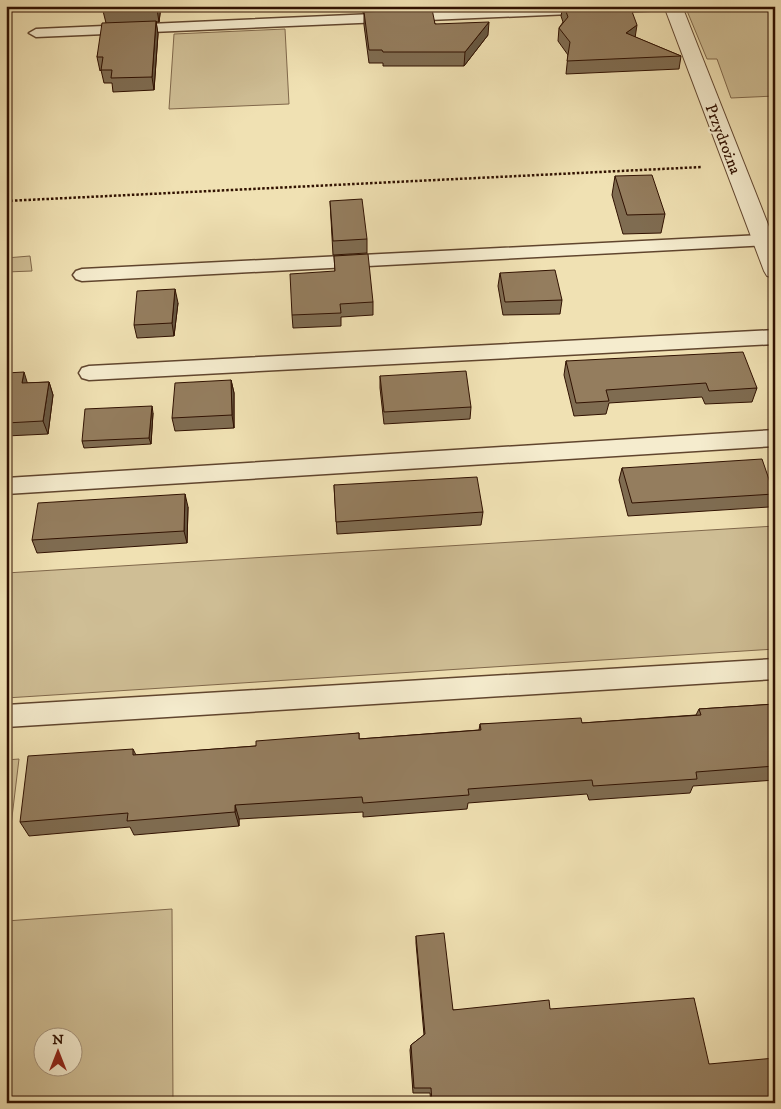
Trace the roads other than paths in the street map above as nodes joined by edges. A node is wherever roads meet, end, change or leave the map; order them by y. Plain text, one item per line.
1 (662, 6) edge
2 (673, 6) edge
3 (36, 33) dead end
4 (761, 241) junction
5 (775, 271) edge
6 (82, 275) dead end
7 (775, 337) edge
8 (89, 373) dead end
9 (775, 438) edge
10 (6, 486) edge
11 (775, 669) edge
12 (6, 716) edge

1 - 3 lane
2 - 4 street, Przydrożna
4 - 5 street, Przydrożna
4 - 6 lane
7 - 8 lane
9 - 10 lane
11 - 12 lane

